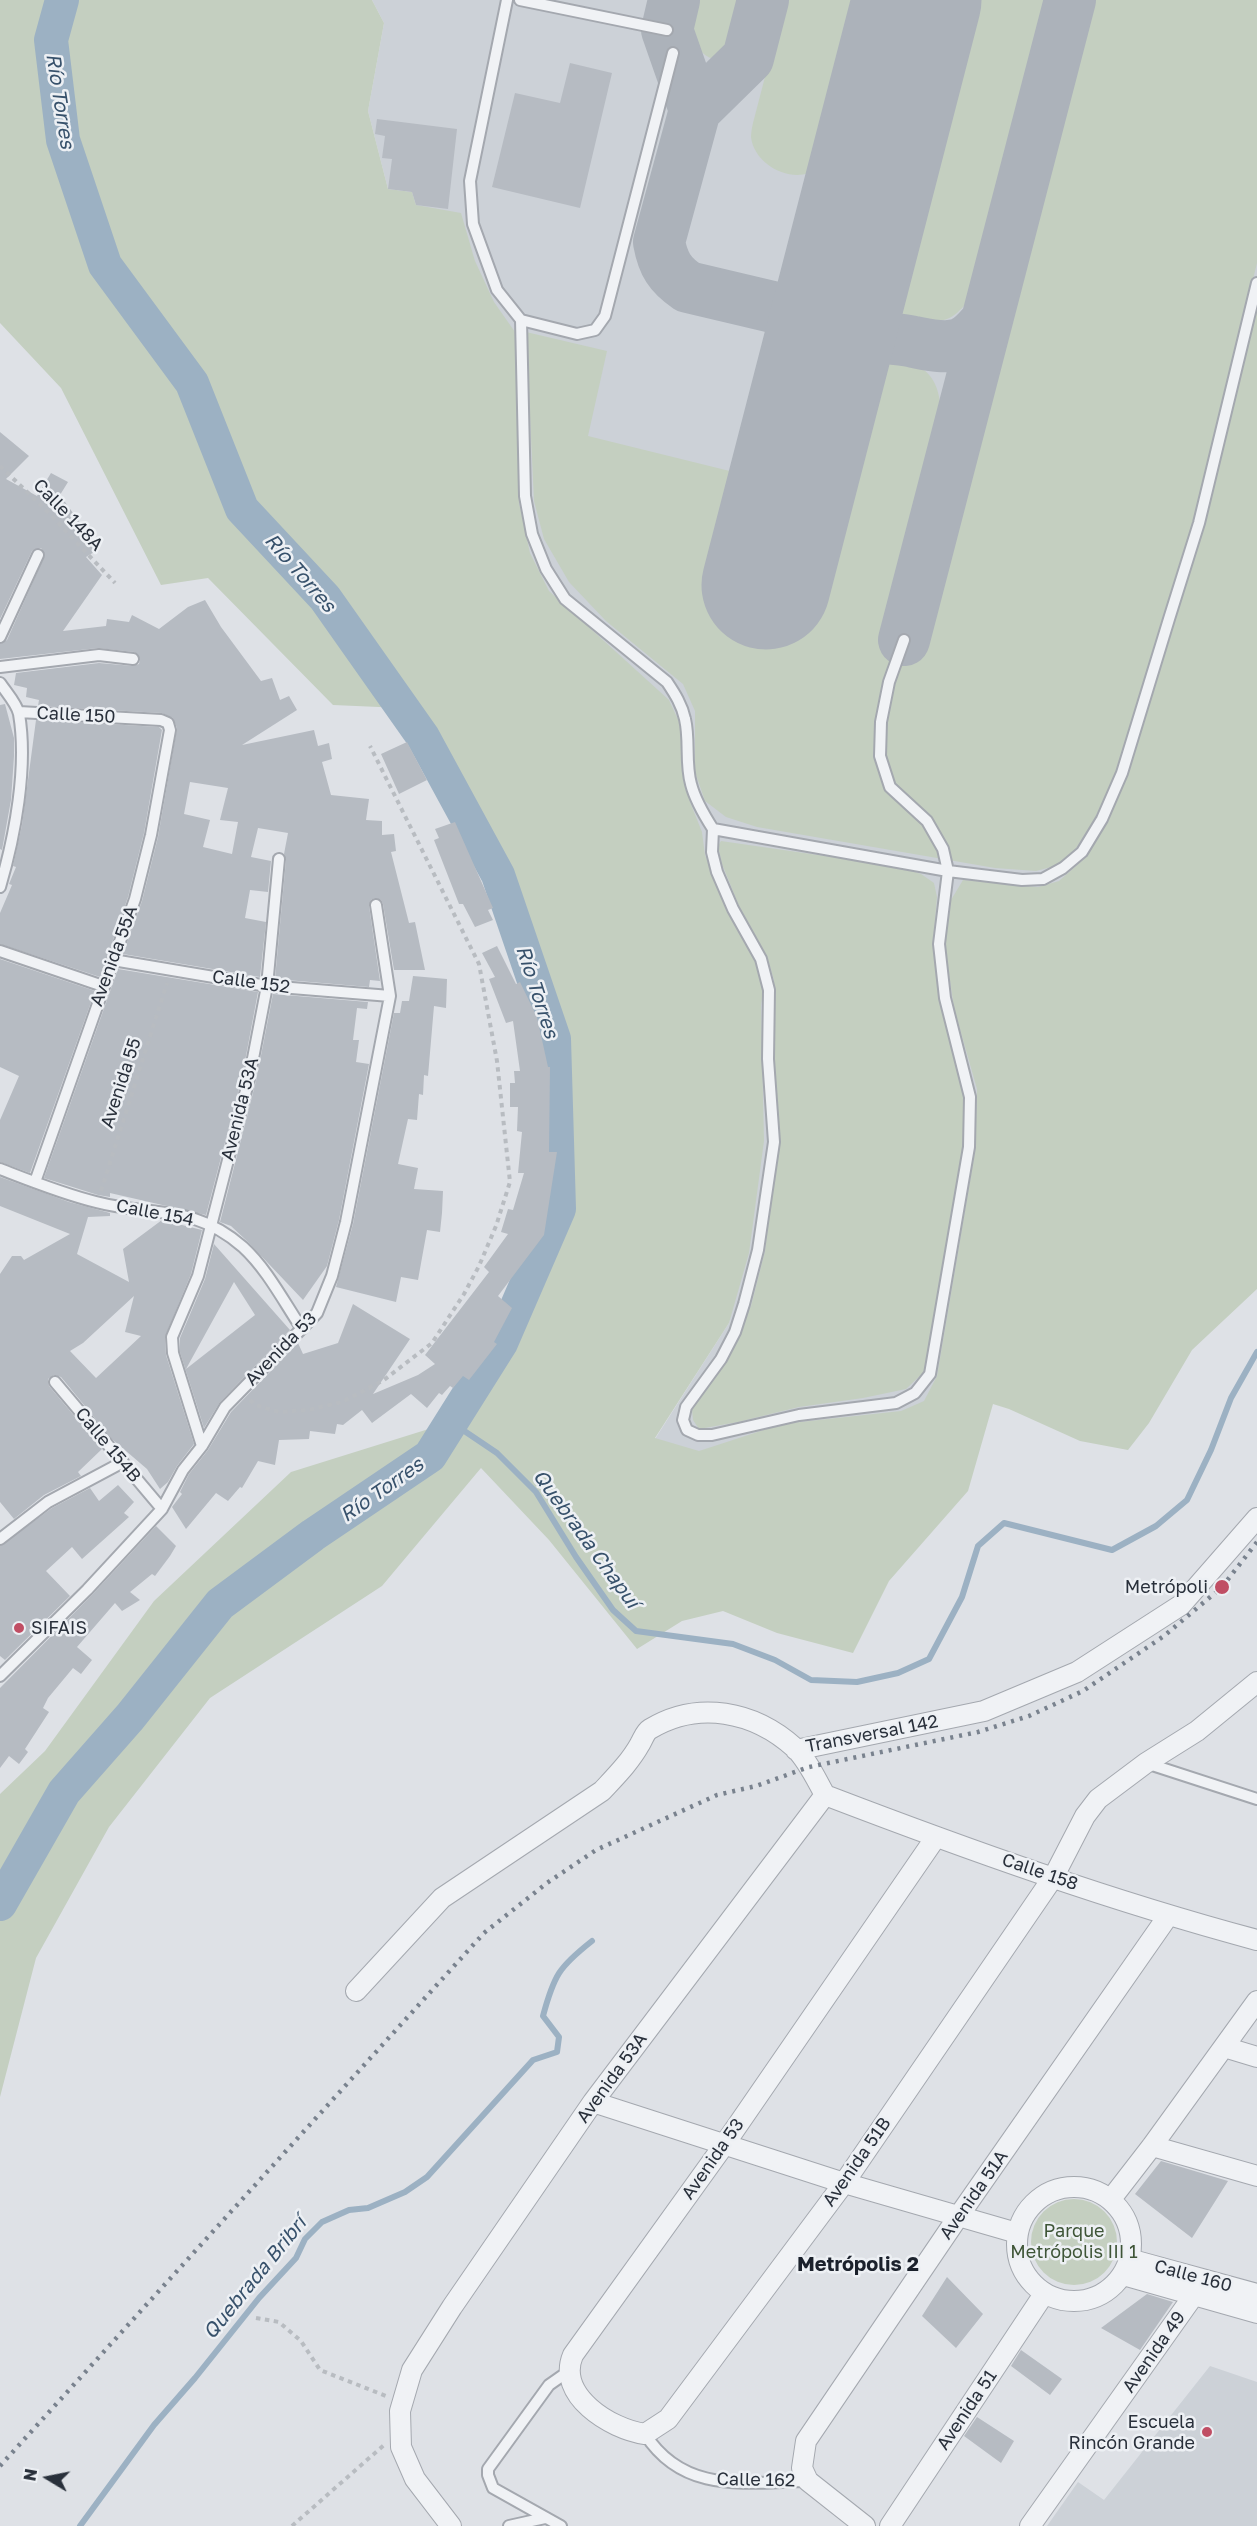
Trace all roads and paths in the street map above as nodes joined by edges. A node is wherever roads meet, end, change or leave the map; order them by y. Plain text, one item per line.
1 (507, 0) edge
2 (520, 0) edge
3 (667, 30) dead end
4 (673, 53) dead end
5 (1257, 283) edge
6 (521, 320) junction
7 (0, 466) edge
8 (38, 555) dead end
9 (115, 583) dead end
10 (0, 637) edge
11 (904, 640) dead end
12 (133, 659) dead end
13 (0, 667) edge
14 (0, 683) edge
15 (19, 712) junction
16 (168, 723) joint
17 (370, 746) dead end
18 (713, 829) junction
19 (279, 859) dead end
20 (948, 871) junction
21 (0, 887) edge
22 (376, 905) dead end
23 (0, 951) edge
24 (112, 960) junction
25 (171, 971) junction
26 (103, 986) junction
27 (267, 986) junction
28 (390, 996) junction
29 (0, 1169) edge
30 (35, 1182) junction
31 (97, 1203) junction
32 (210, 1226) junction
33 (302, 1329) junction
34 (55, 1382) dead end
35 (240, 1392) junction
36 (202, 1446) junction
37 (123, 1462) junction
38 (162, 1509) junction
39 (1257, 1518) edge
40 (0, 1539) edge
41 (0, 1676) edge
42 (1255, 1687) edge
43 (796, 1749) junction
44 (1146, 1763) junction
45 (825, 1795) junction
46 (1257, 1799) edge
47 (936, 1837) junction
48 (1054, 1876) junction
49 (1168, 1916) junction
50 (1257, 1940) edge
51 (356, 1991) dead end
52 (1257, 2001) edge
53 (1224, 2047) junction
54 (1257, 2057) edge
55 (593, 2102) junction
56 (724, 2145) junction
57 (1152, 2146) junction
58 (1257, 2176) edge
59 (843, 2183) junction
60 (1111, 2199) junction
61 (958, 2217) junction
62 (1017, 2234) junction
63 (1126, 2267) junction
64 (1044, 2294) junction
65 (1257, 2294) edge
66 (1194, 2295) junction
67 (1257, 2313) edge
68 (256, 2318) dead end
69 (569, 2372) junction
70 (402, 2403) junction
71 (401, 2430) junction
72 (645, 2434) junction
73 (808, 2481) junction
74 (545, 2518) junction
75 (292, 2526) edge
76 (451, 2526) edge
77 (509, 2526) edge
78 (561, 2526) edge
79 (865, 2526) edge
80 (890, 2526) edge
81 (1030, 2526) edge

1 - 6 lane
2 - 3 lane
4 - 6 lane
5 - 20 lane
6 - 18 lane
7 - 9 path, Calle 148A
8 - 10 lane
11 - 20 lane
12 - 13 lane
14 - 15 lane, Calle 150
15 - 16 lane, Calle 150
15 - 21 lane
16 - 24 lane, Avenida 55A
17 - 35 path
18 - 20 lane
18 - 20 lane
19 - 27 lane, Avenida 53A
22 - 28 lane, Avenida 53
23 - 26 lane
24 - 25 lane, Calle 152
24 - 26 lane, Avenida 55A
25 - 27 lane, Calle 152
25 - 31 path, Avenida 55
26 - 30 lane, Avenida 55A
27 - 28 lane, Calle 152
27 - 32 lane, Avenida 53A
28 - 33 lane, Avenida 53
29 - 30 lane, Calle 154
30 - 31 lane, Calle 154
31 - 32 lane, Calle 154
32 - 33 lane, Calle 154
32 - 36 lane, Avenida 53A
33 - 35 lane, Avenida 53
34 - 37 lane, Calle 154B
35 - 36 lane, Avenida 53
36 - 38 lane, Avenida 53
37 - 38 lane, Calle 154B
37 - 40 lane
38 - 41 lane, Avenida 53
39 - 43 street, Transversal 142
42 - 44 street, Avenida 51B
43 - 45 street
43 - 51 street, Transversal 142
44 - 46 lane
44 - 48 street, Avenida 51B
45 - 47 street, Calle 158
45 - 55 street, Avenida 53A
47 - 48 street, Calle 158
47 - 56 street, Avenida 53
48 - 49 street, Calle 158
48 - 59 street, Avenida 51B
49 - 50 street, Calle 158
49 - 61 street, Avenida 51A
52 - 53 street
53 - 54 street
53 - 57 street
55 - 56 street
55 - 70 street, Avenida 53A
56 - 59 street
56 - 69 street, Avenida 53
57 - 58 street
57 - 60 street
59 - 61 street
59 - 72 street, Avenida 51B
60 - 62 street
60 - 63 street
61 - 62 street
61 - 73 street, Avenida 51A
62 - 64 street
63 - 64 street
63 - 65 street, Calle 160
63 - 66 street, Calle 160
64 - 80 street, Avenida 51
66 - 67 street, Calle 160
66 - 81 street, Avenida 49
68 - 70 path
69 - 72 street
69 - 74 lane
70 - 71 street, Avenida 53A
71 - 75 path
71 - 76 street, Avenida 53A
72 - 73 lane, Calle 162
73 - 79 street, Calle 162
74 - 77 lane
74 - 78 lane

